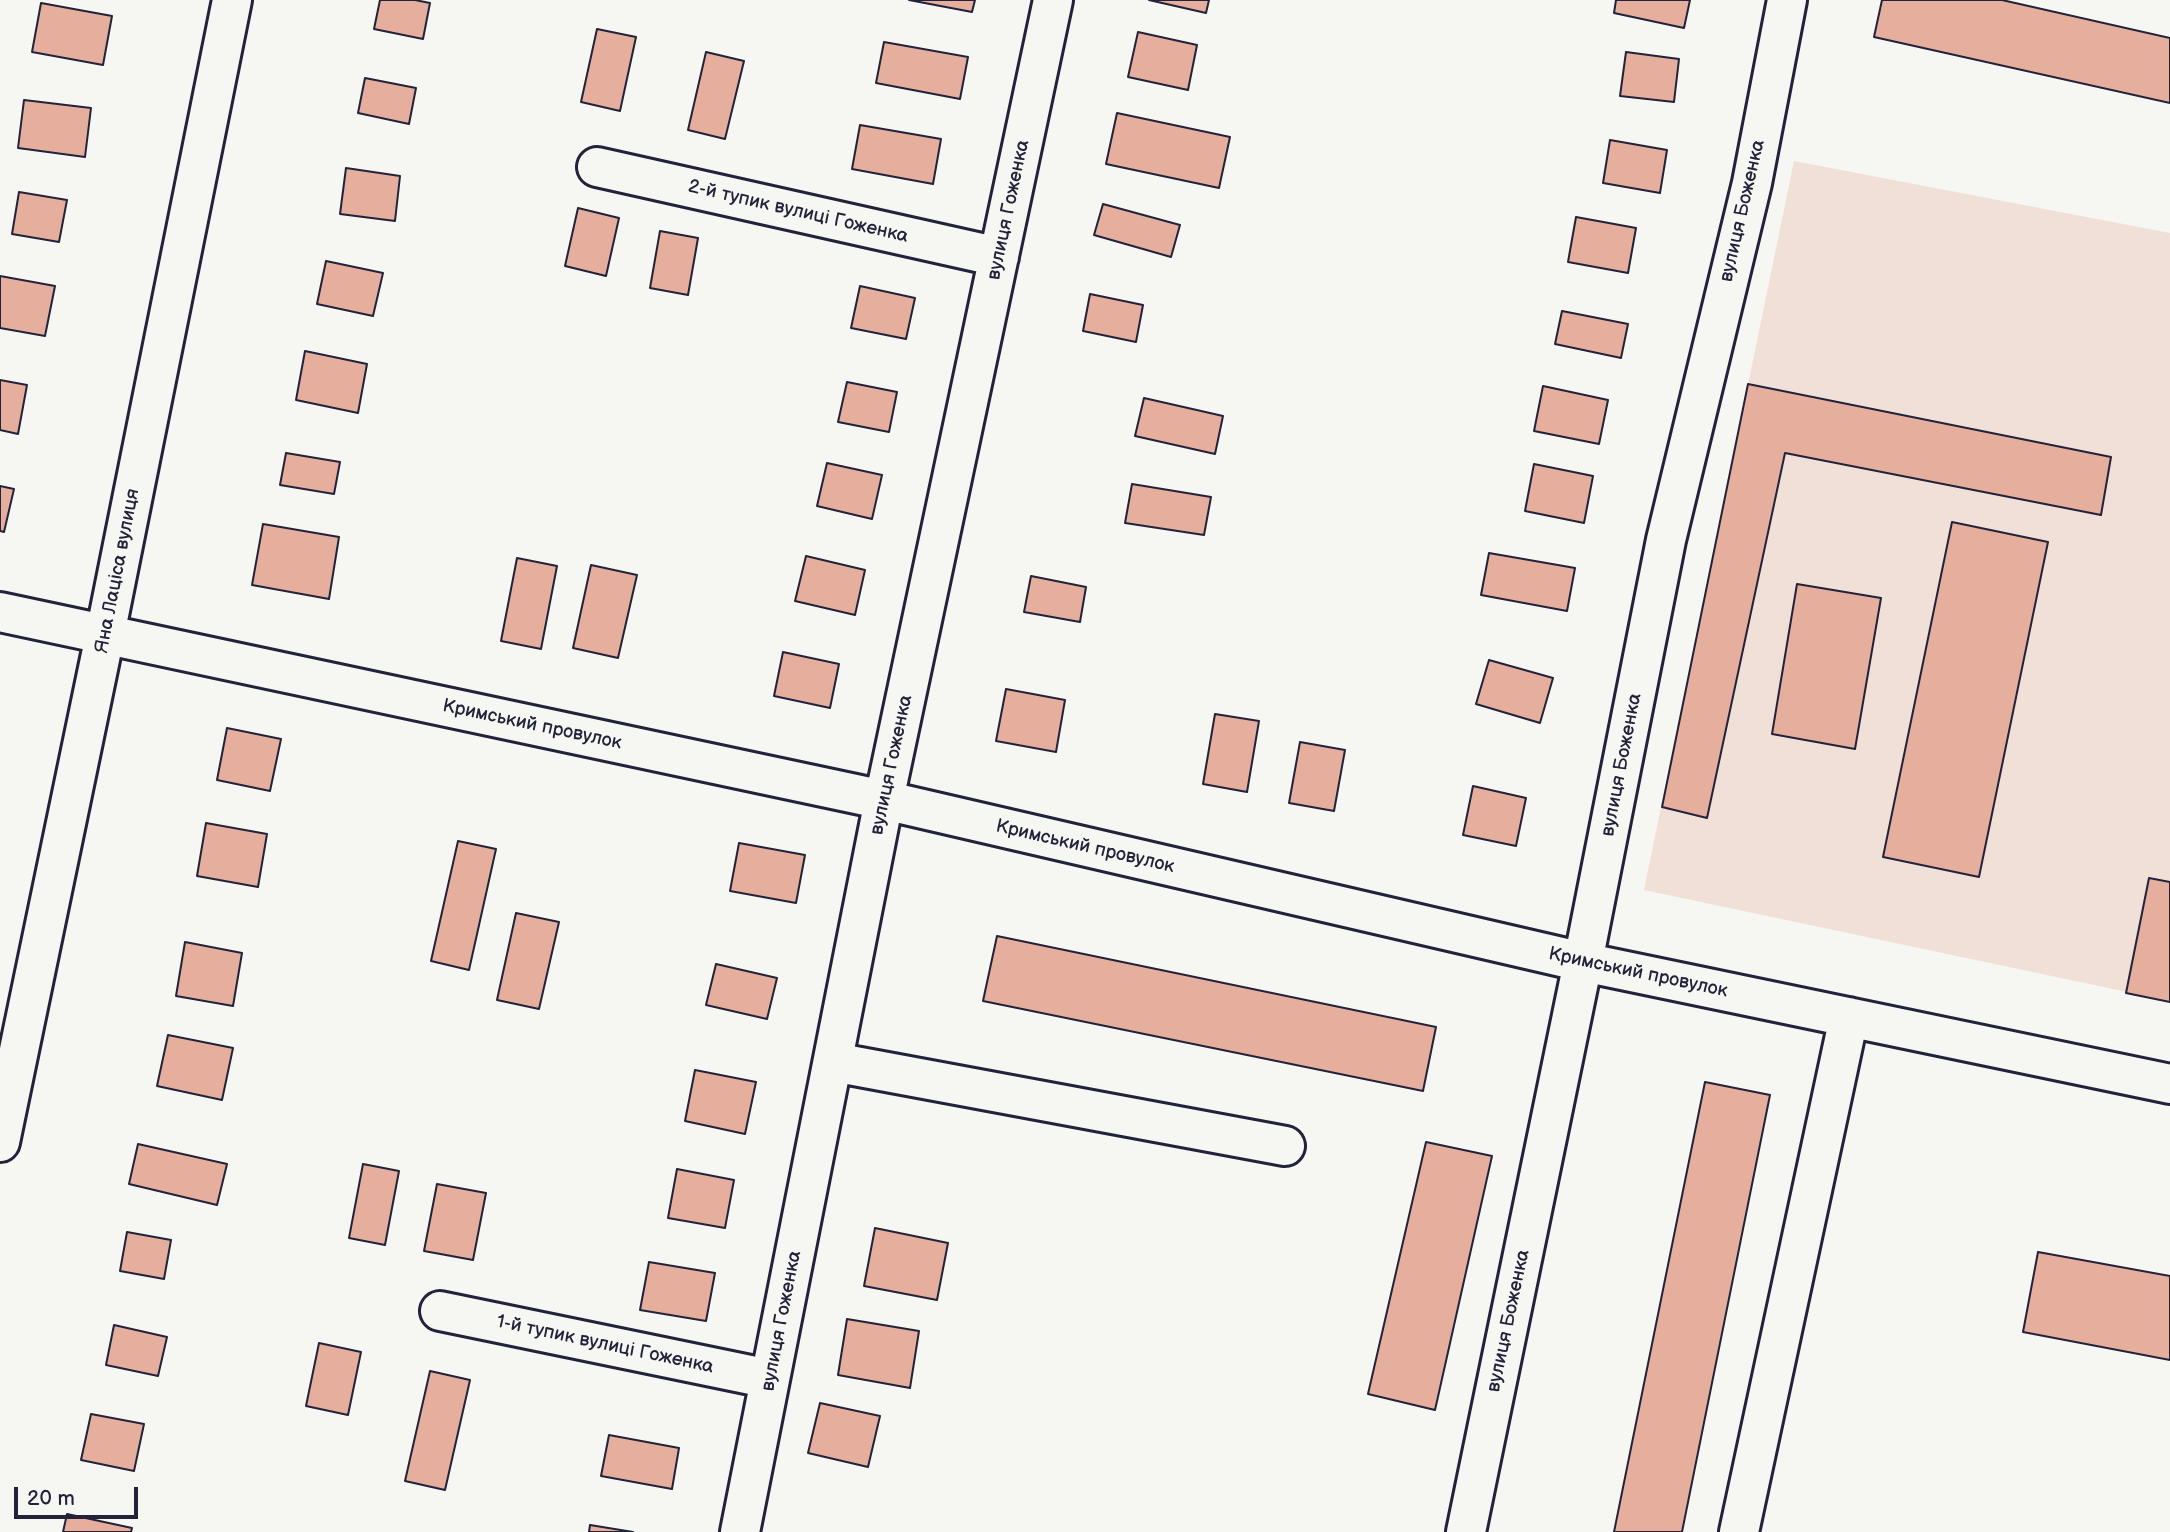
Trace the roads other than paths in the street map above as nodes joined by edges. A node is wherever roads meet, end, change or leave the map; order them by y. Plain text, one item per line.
1 (232, 0) edge
2 (1053, 0) edge
3 (1787, 0) edge
4 (597, 167) dead end
5 (999, 257) junction
6 (0, 612) edge
7 (105, 635) junction
8 (884, 800) junction
9 (1583, 962) junction
10 (1849, 1017) junction
11 (833, 1062) junction
12 (2170, 1084) edge
13 (0, 1142) edge
14 (1285, 1146) dead end
15 (440, 1311) dead end
16 (770, 1379) junction
17 (740, 1532) edge
18 (1466, 1532) edge
19 (1739, 1532) edge

1 - 7 street, Яна Лаціса вулиця
2 - 5 street, вулиця Гоженка
3 - 9 street, вулиця Боженка
4 - 5 street, 2-й тупик вулиці Гоженка
5 - 8 street, вулиця Гоженка
6 - 7 street, Кримський провулок
7 - 8 street, Кримський провулок
7 - 13 street, Яна Лаціса вулиця
8 - 9 street, Кримський провулок
8 - 11 street, вулиця Гоженка
9 - 10 street, Кримський провулок
9 - 18 street, вулиця Боженка
10 - 12 street, Кримський провулок
10 - 19 street
11 - 14 street
11 - 16 street, вулиця Гоженка
15 - 16 street, 1-й тупик вулиці Гоженка
16 - 17 street, вулиця Гоженка

